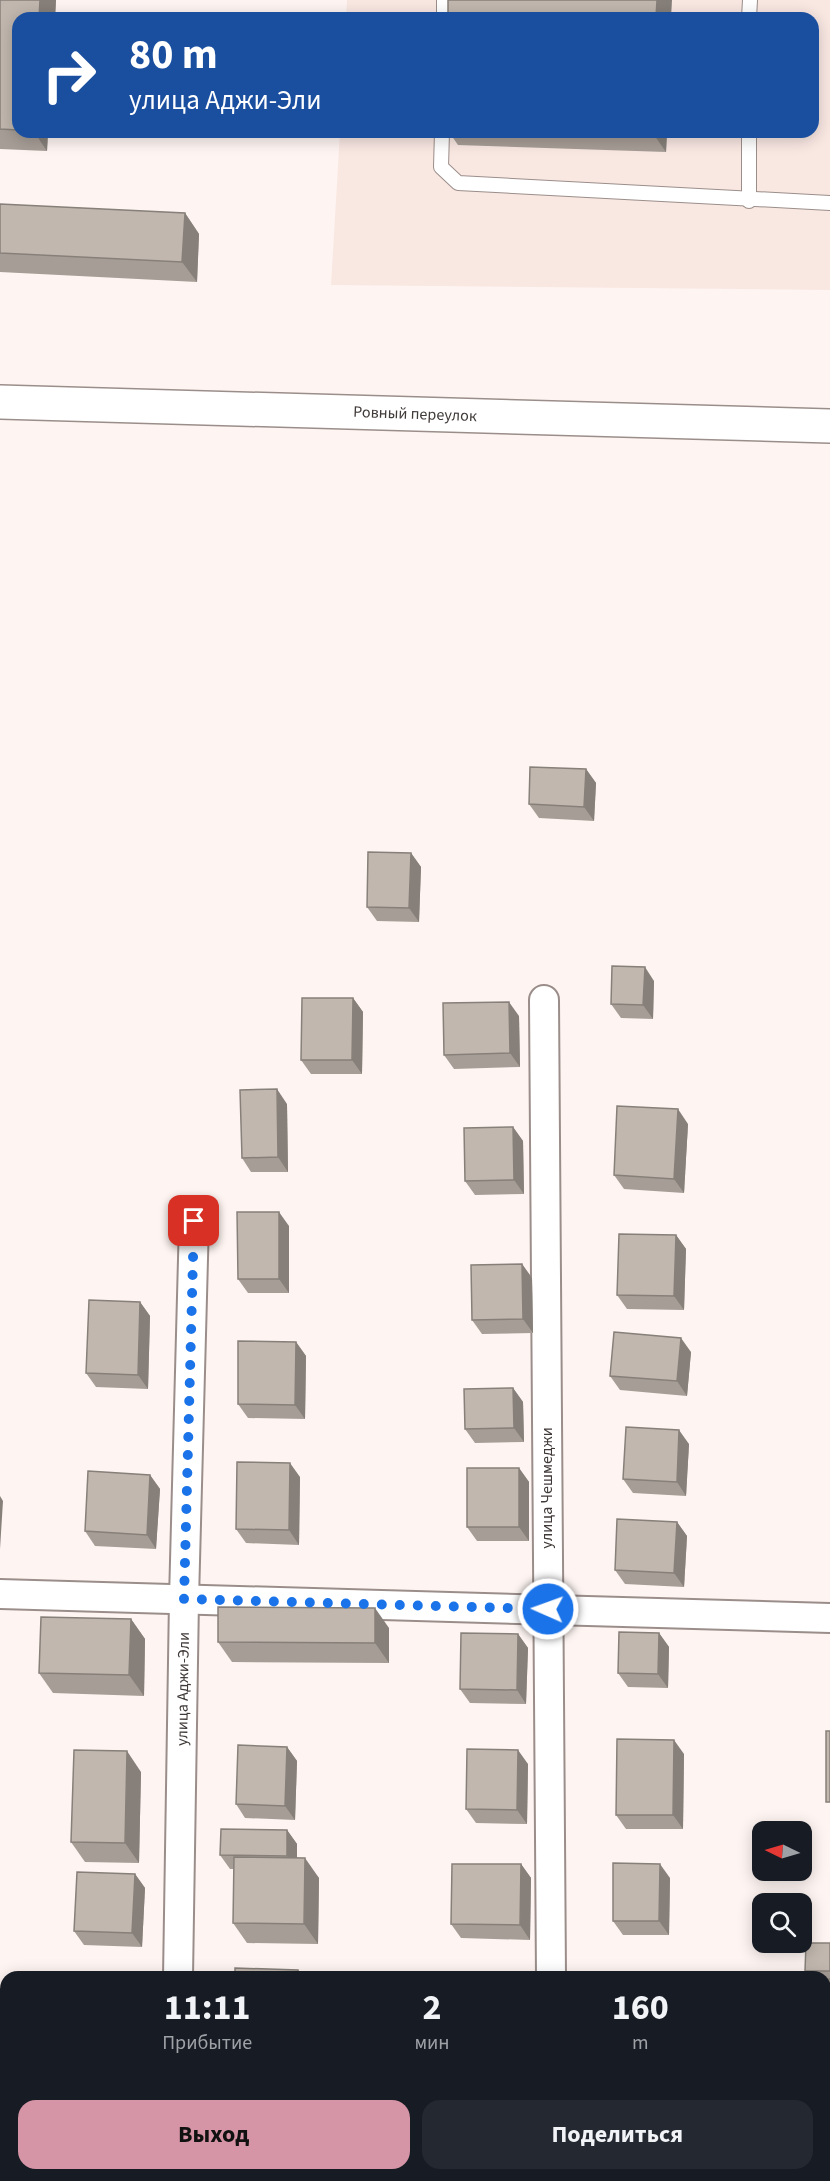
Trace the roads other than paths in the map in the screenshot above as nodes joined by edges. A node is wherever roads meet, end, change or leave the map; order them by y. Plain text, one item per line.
1 (442, 138) edge
2 (749, 138) edge
3 (749, 201) junction
4 (830, 203) edge
5 (0, 402) edge
6 (830, 426) edge
7 (544, 1000) dead end
8 (194, 1221) dead end
9 (0, 1594) edge
10 (184, 1599) junction
11 (548, 1609) junction
12 (830, 1618) edge
13 (178, 1971) edge
14 (551, 1971) edge

1 - 3 lane
2 - 3 lane
3 - 4 lane
5 - 6 street, Ровный переулок
7 - 11 street, улица Чешмеджи
8 - 10 street, улица Аджи-Эли
9 - 10 street
10 - 11 street
10 - 13 street, улица Аджи-Эли
11 - 12 street
11 - 14 street, улица Чешмеджи

